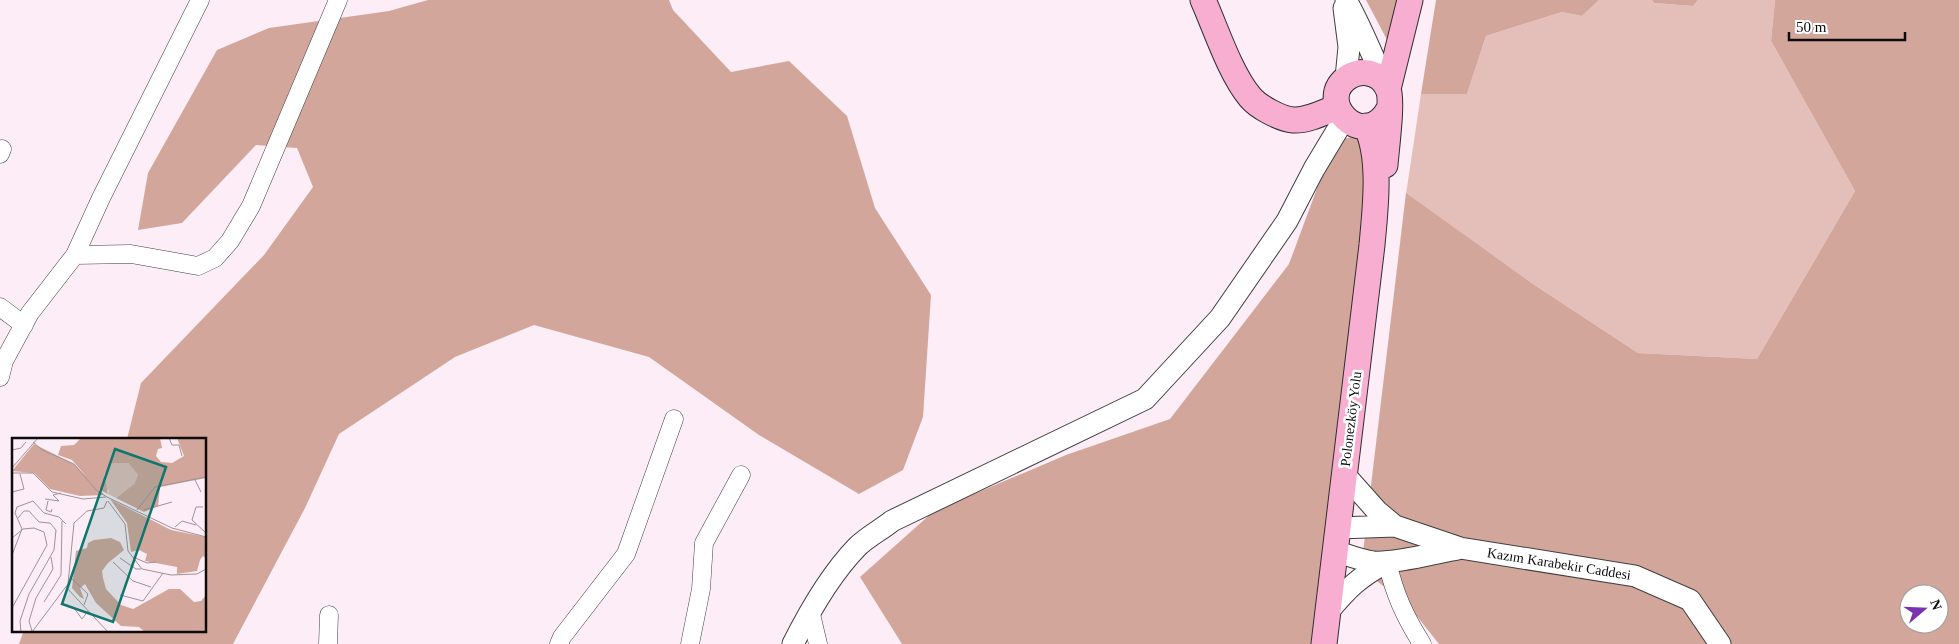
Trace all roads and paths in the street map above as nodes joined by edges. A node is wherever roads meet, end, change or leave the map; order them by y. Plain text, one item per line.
1 (200, 0) edge
2 (338, 0) edge
3 (1203, 0) edge
4 (1345, 0) edge
5 (1410, 0) edge
6 (1346, 78) junction
7 (1389, 99) junction
8 (1349, 117) junction
9 (1377, 194) junction
10 (74, 256) junction
11 (0, 307) edge
12 (24, 325) junction
13 (0, 377) edge
14 (674, 419) dead end
15 (1344, 474) junction
16 (741, 475) dead end
17 (1395, 526) junction
18 (1337, 540) junction
19 (1460, 548) junction
20 (1387, 562) junction
21 (810, 610) junction
22 (1328, 612) junction
23 (329, 615) dead end
24 (328, 644) edge
25 (559, 644) edge
26 (690, 644) edge
27 (793, 644) edge
28 (818, 644) edge
29 (1324, 644) edge
30 (1422, 644) edge
31 (1720, 644) edge

1 - 10 street
2 - 10 street
3 - 8 main road
4 - 6 street
4 - 7 street
5 - 7 main road
6 - 7 main road
6 - 8 main road
7 - 8 main road
7 - 9 main road
8 - 9 main road
8 - 21 street
9 - 15 main road, Polonezköy Yolu
10 - 12 street
11 - 12 street
12 - 13 street
14 - 25 street
15 - 17 street
15 - 18 main road, Polonezköy Yolu
16 - 26 street
17 - 18 street
17 - 19 street
18 - 20 street
18 - 22 main road, Polonezköy Yolu
19 - 20 street
19 - 31 street, Kazım Karabekir Caddesi
20 - 22 street
20 - 30 street
21 - 27 street
21 - 28 street
22 - 29 main road, Polonezköy Yolu
23 - 24 street

